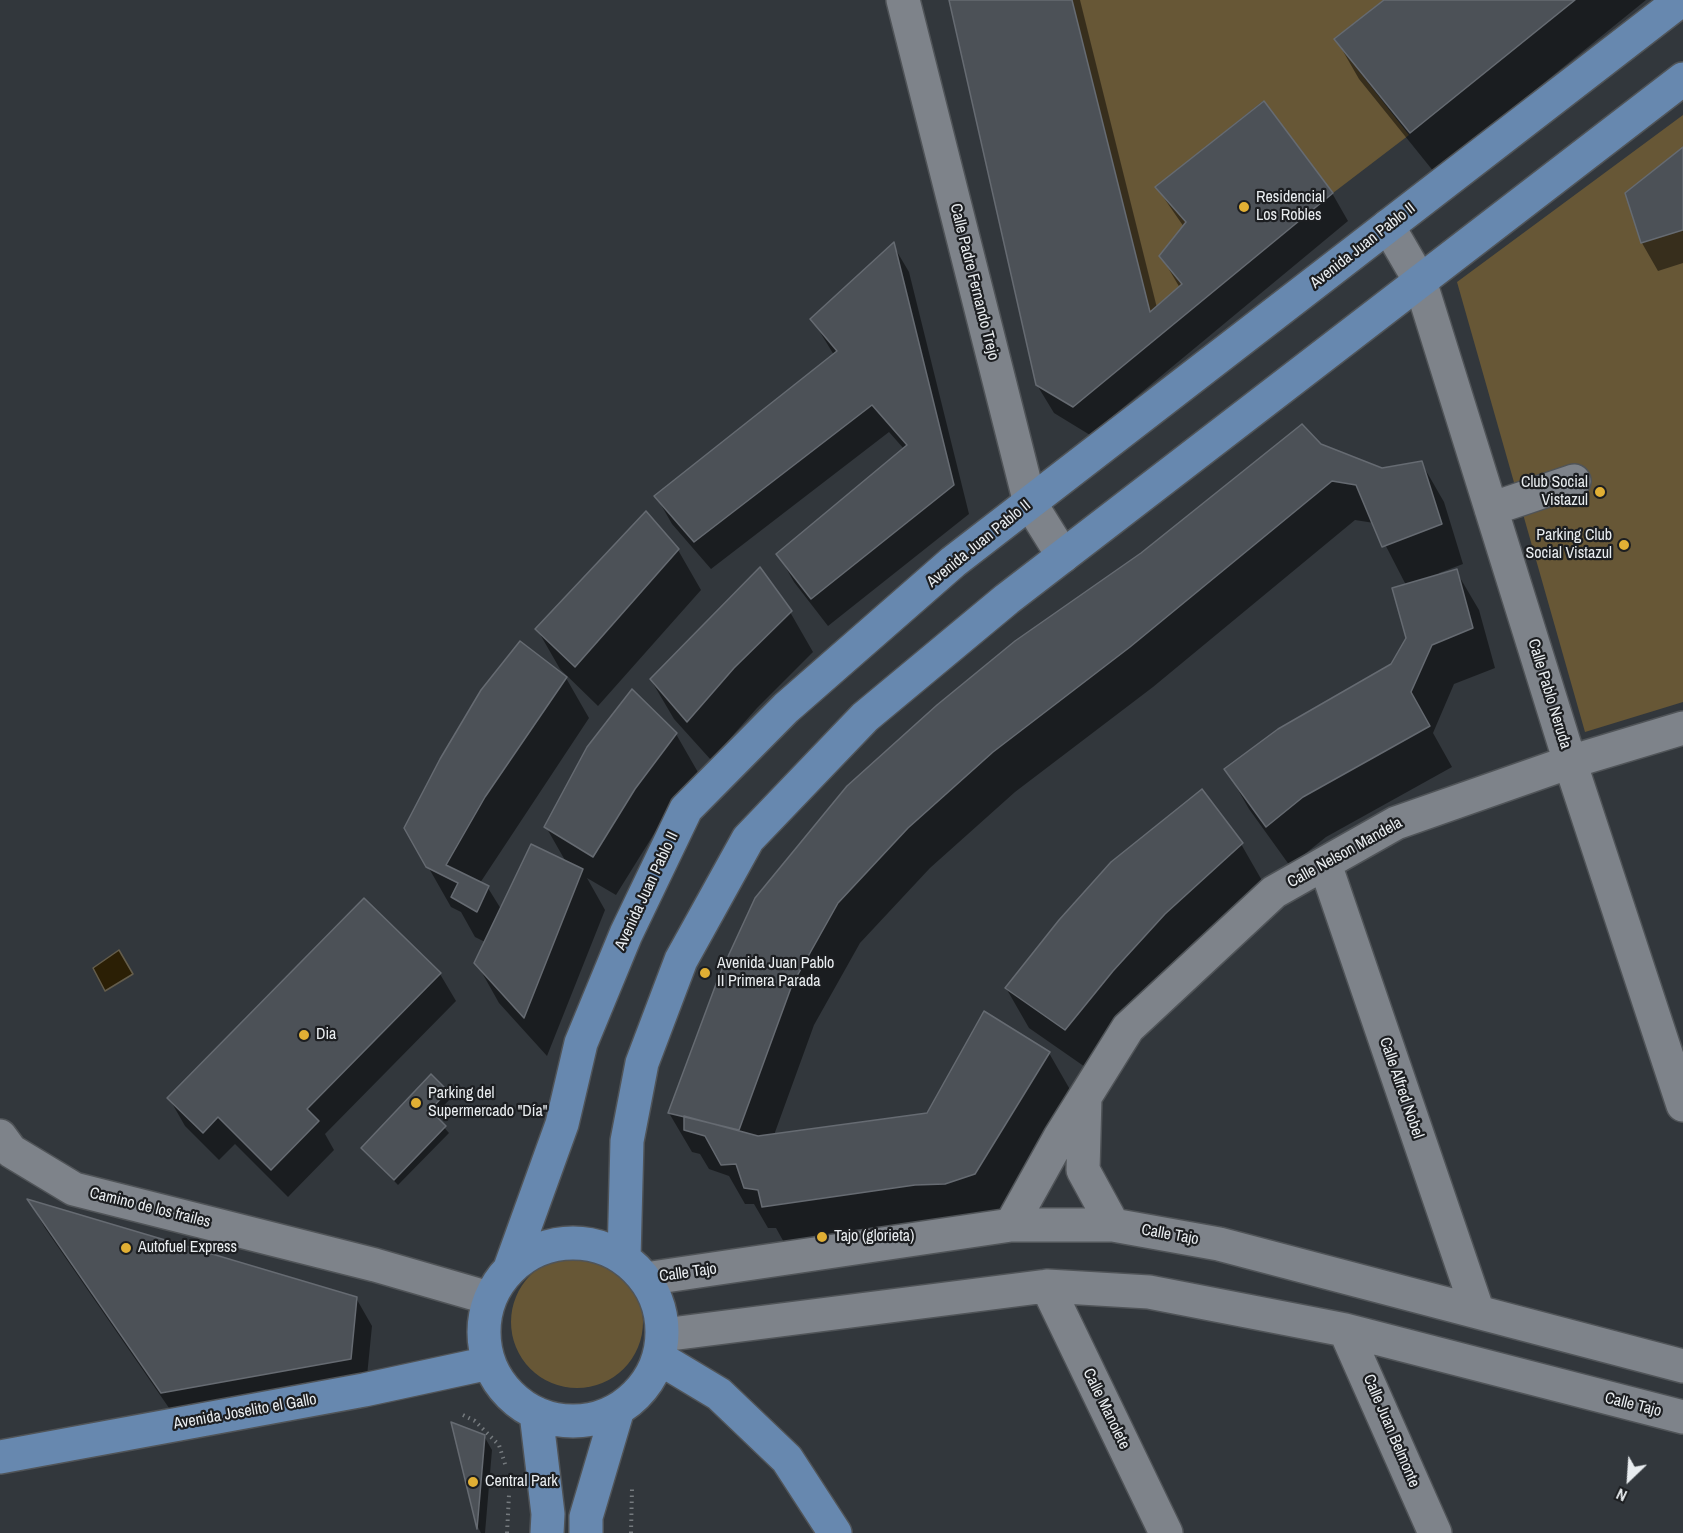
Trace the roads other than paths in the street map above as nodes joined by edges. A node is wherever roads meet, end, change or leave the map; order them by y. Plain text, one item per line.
1 (903, 0) edge
2 (1681, 0) edge
3 (1683, 78) edge
4 (1388, 226) junction
5 (1420, 282) junction
6 (1574, 481) dead end
7 (1030, 503) junction
8 (1491, 509) junction
9 (1063, 556) junction
10 (1683, 728) edge
11 (1570, 762) junction
12 (1325, 864) junction
13 (1085, 1096) junction
14 (1683, 1105) edge
15 (0, 1136) edge
16 (1011, 1225) junction
17 (1113, 1225) junction
18 (510, 1268) junction
19 (634, 1268) junction
20 (1047, 1286) junction
21 (489, 1298) junction
22 (1478, 1312) junction
23 (1345, 1330) junction
24 (661, 1347) junction
25 (489, 1363) junction
26 (1683, 1366) edge
27 (618, 1409) junction
28 (536, 1413) junction
29 (1683, 1417) edge
30 (0, 1457) edge
31 (547, 1533) edge
32 (586, 1533) edge
33 (835, 1533) edge
34 (1166, 1533) edge
35 (1435, 1533) edge

1 - 7 street, Calle Padre Fernando Trejo
2 - 4 main road, Avenida Juan Pablo II
3 - 5 main road
4 - 5 street, Calle Pablo Neruda
4 - 7 main road, Avenida Juan Pablo II
5 - 8 street, Calle Pablo Neruda
5 - 9 main road
6 - 8 street
7 - 9 street, Calle Padre Fernando Trejo
7 - 18 main road, Avenida Juan Pablo II
8 - 11 street, Calle Pablo Neruda
9 - 19 main road
10 - 11 street, Calle Nelson Mandela
11 - 12 street, Calle Nelson Mandela
11 - 14 street, Calle Pablo Neruda
12 - 13 street, Calle Nelson Mandela
12 - 22 street, Calle Alfred Nobel
13 - 16 street, Calle Nelson Mandela
13 - 17 street
15 - 21 street, Camino de los frailes
16 - 17 street, Calle Tajo
16 - 19 street, Calle Tajo
17 - 22 street, Calle Tajo
18 - 19 main road
18 - 21 main road
19 - 24 main road
20 - 23 street, Calle Tajo
20 - 24 street, Calle Tajo
20 - 34 street, Calle Manolete
21 - 25 main road
22 - 26 street, Calle Tajo
23 - 29 street, Calle Tajo
23 - 35 street, Calle Juan Belmonte
24 - 27 main road
24 - 33 main road
25 - 28 main road
25 - 30 main road, Avenida Joselito el Gallo
27 - 28 main road
27 - 32 main road
28 - 31 main road

